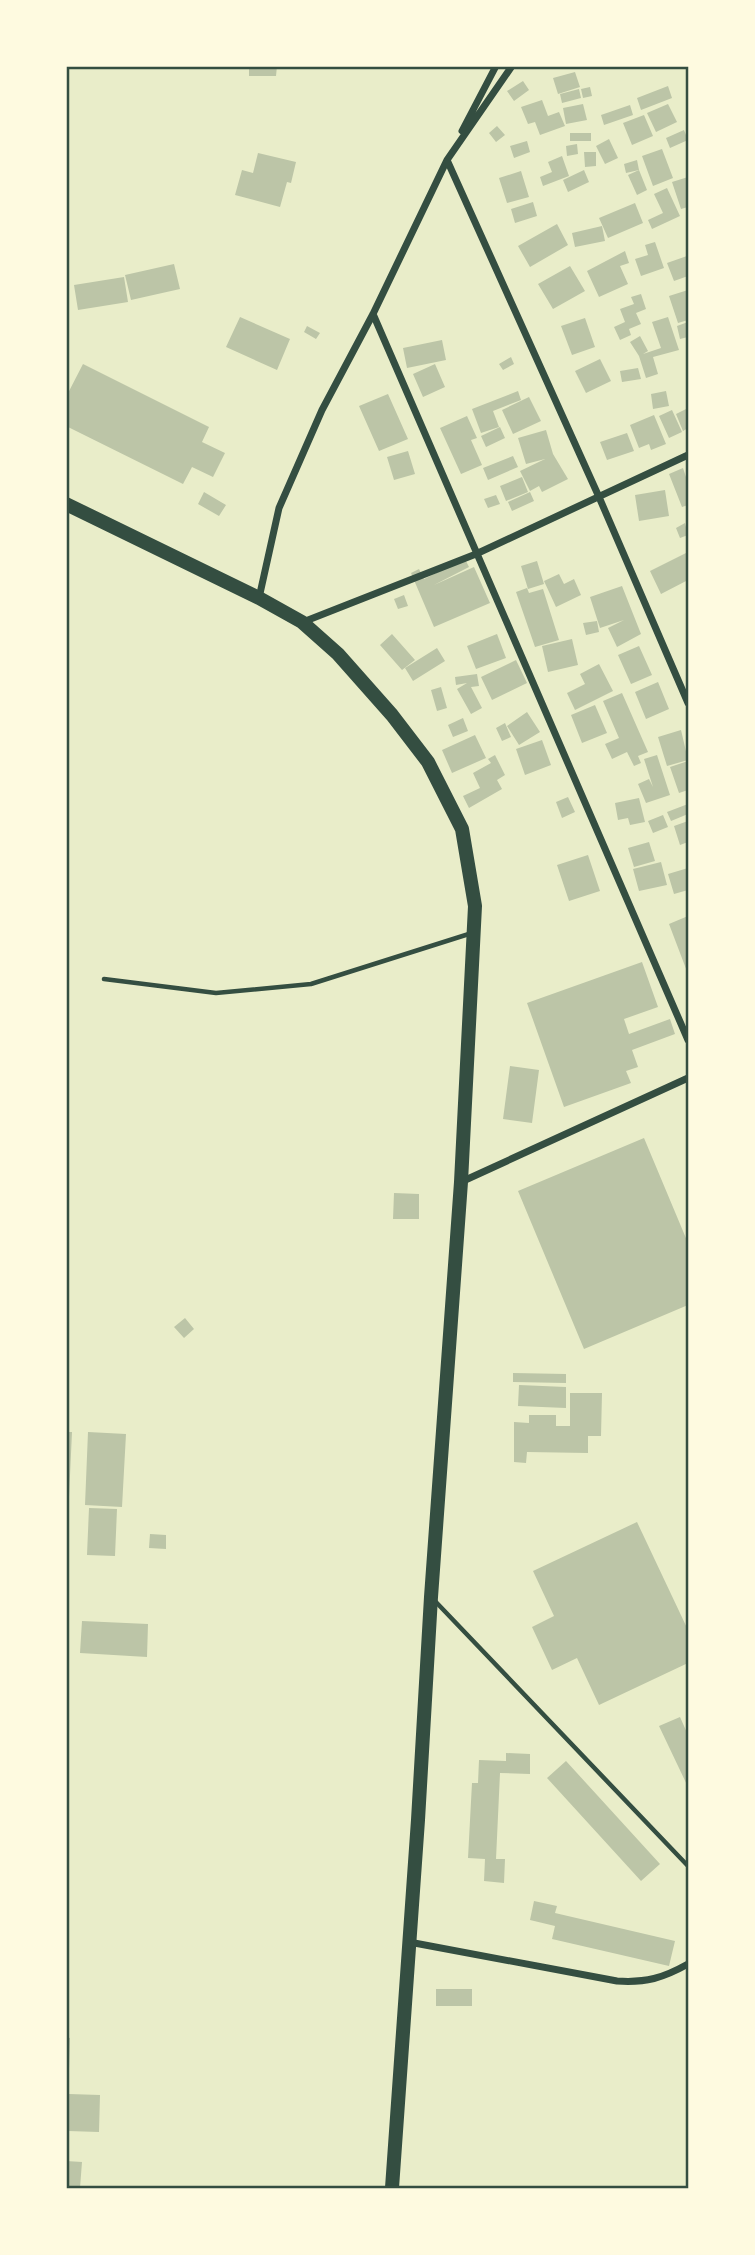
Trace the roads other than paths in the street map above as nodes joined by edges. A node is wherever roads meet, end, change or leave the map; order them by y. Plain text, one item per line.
1 (496, 66) edge
2 (512, 66) edge
3 (447, 160) junction
4 (373, 314) junction
5 (688, 456) edge
6 (599, 497) junction
7 (66, 504) edge
8 (476, 554) junction
9 (259, 598) junction
10 (302, 622) junction
11 (688, 703) edge
12 (473, 932) junction
13 (104, 979) dead end
14 (688, 1040) edge
15 (688, 1078) edge
16 (461, 1182) junction
17 (430, 1597) junction
18 (688, 1866) edge
19 (408, 1941) junction
20 (688, 1964) edge
21 (392, 2189) edge

1 - 3 street
2 - 3 street
3 - 4 street
3 - 6 street
4 - 8 street
4 - 9 street
5 - 6 street
6 - 8 street
6 - 11 street
7 - 9 main road
8 - 10 street
8 - 14 street
9 - 10 main road
10 - 12 main road
12 - 13 lane
12 - 16 main road
15 - 16 street
16 - 17 main road
17 - 18 lane
17 - 19 main road
19 - 20 street
19 - 21 main road

